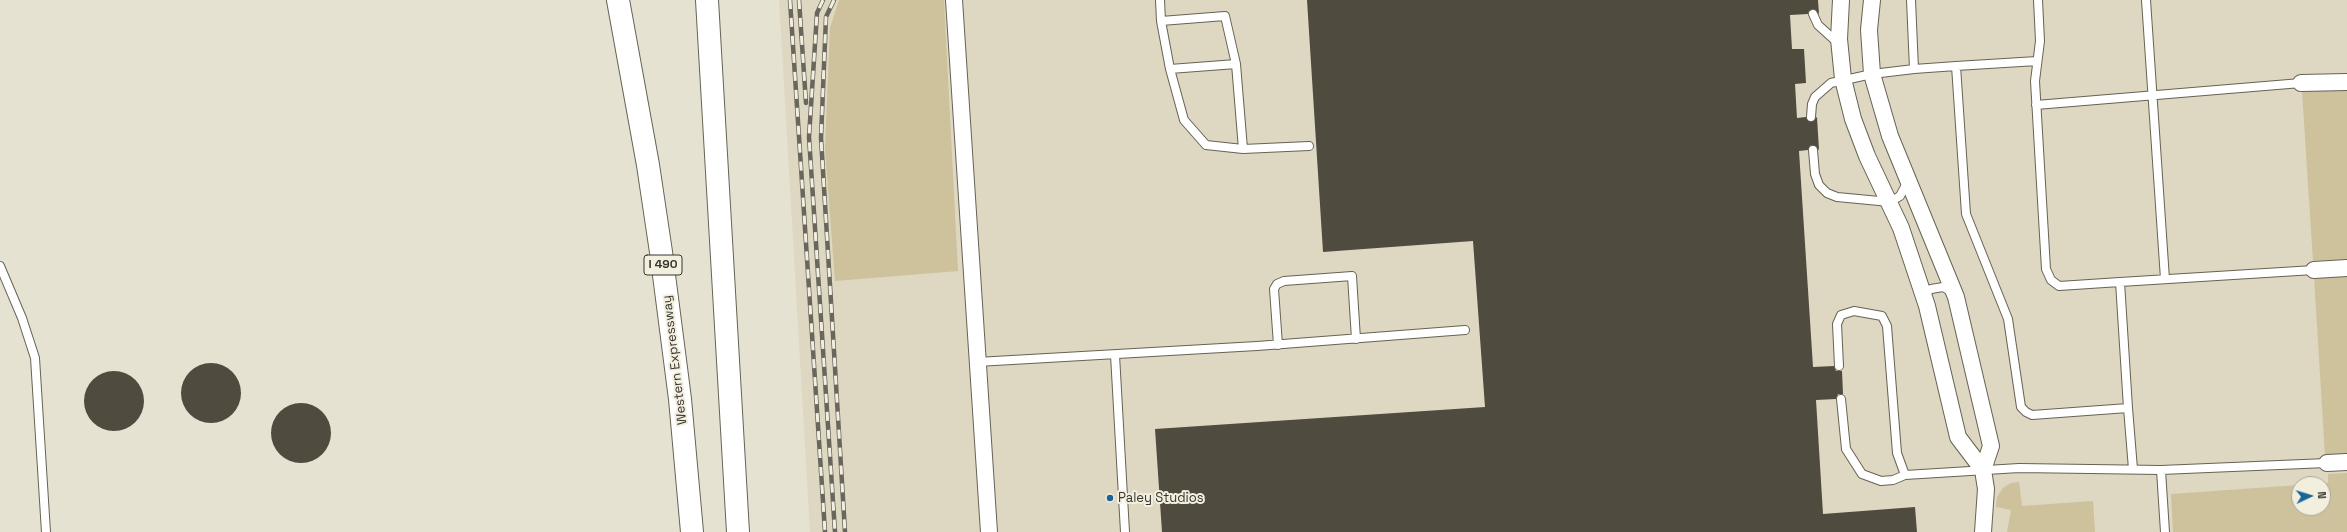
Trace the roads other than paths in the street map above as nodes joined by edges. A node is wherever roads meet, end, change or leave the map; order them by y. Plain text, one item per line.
1 (618, 0) edge
2 (707, 0) edge
3 (954, 0) edge
4 (1160, 0) edge
5 (1841, 0) edge
6 (1872, 0) edge
7 (1911, 0) edge
8 (2038, 0) edge
9 (2146, 0) edge
10 (1813, 14) dead end
11 (1161, 21) junction
12 (1840, 44) junction
13 (2037, 61) junction
14 (1236, 64) junction
15 (1956, 66) junction
16 (1170, 69) junction
17 (1914, 69) junction
18 (1872, 74) junction
19 (1843, 79) junction
20 (2347, 82) edge
21 (2301, 83) joint
22 (2153, 95) junction
23 (2036, 105) junction
24 (1811, 117) dead end
25 (1309, 146) dead end
26 (1243, 150) junction
27 (1813, 150) dead end
28 (1908, 181) junction
29 (1890, 202) junction
30 (0, 266) edge
31 (2347, 268) edge
32 (2314, 270) joint
33 (2165, 279) junction
34 (2120, 282) junction
35 (1954, 293) junction
36 (1923, 294) junction
37 (1465, 330) dead end
38 (1356, 339) junction
39 (1278, 345) junction
40 (1115, 355) junction
41 (978, 362) junction
42 (1839, 366) dead end
43 (1841, 399) dead end
44 (2128, 408) junction
45 (2347, 462) edge
46 (2326, 463) joint
47 (2133, 469) junction
48 (1983, 470) junction
49 (2161, 470) junction
50 (1905, 475) junction
51 (46, 532) edge
52 (692, 532) edge
53 (738, 532) edge
54 (989, 532) edge
55 (1125, 532) edge
56 (1983, 532) edge
57 (2165, 532) edge

1 - 52 highway, Western Expressway / I 490
2 - 53 highway
3 - 41 street
4 - 11 lane
5 - 12 street
6 - 18 street
7 - 17 lane
8 - 13 lane
9 - 22 lane
10 - 12 lane
11 - 14 lane
11 - 16 lane
12 - 19 street
13 - 15 lane
13 - 23 lane
14 - 16 lane
14 - 26 lane
15 - 17 lane
15 - 44 lane
16 - 26 lane
17 - 18 lane
18 - 19 lane
18 - 28 street
19 - 24 lane
19 - 29 street
20 - 21 street
21 - 22 lane
22 - 23 lane
22 - 33 lane
23 - 34 lane
25 - 26 lane
27 - 29 lane
28 - 29 lane
28 - 35 street
29 - 36 street
30 - 51 lane
31 - 32 street
32 - 33 lane
33 - 34 lane
34 - 44 lane
35 - 36 lane
35 - 48 street
36 - 48 street
37 - 38 lane
38 - 39 lane
38 - 39 lane
39 - 40 lane
40 - 41 lane
40 - 55 lane
41 - 54 street
42 - 50 lane
43 - 50 lane
44 - 47 lane
45 - 46 street
46 - 49 lane
47 - 48 lane
47 - 49 lane
48 - 50 lane
48 - 56 street
49 - 57 lane

